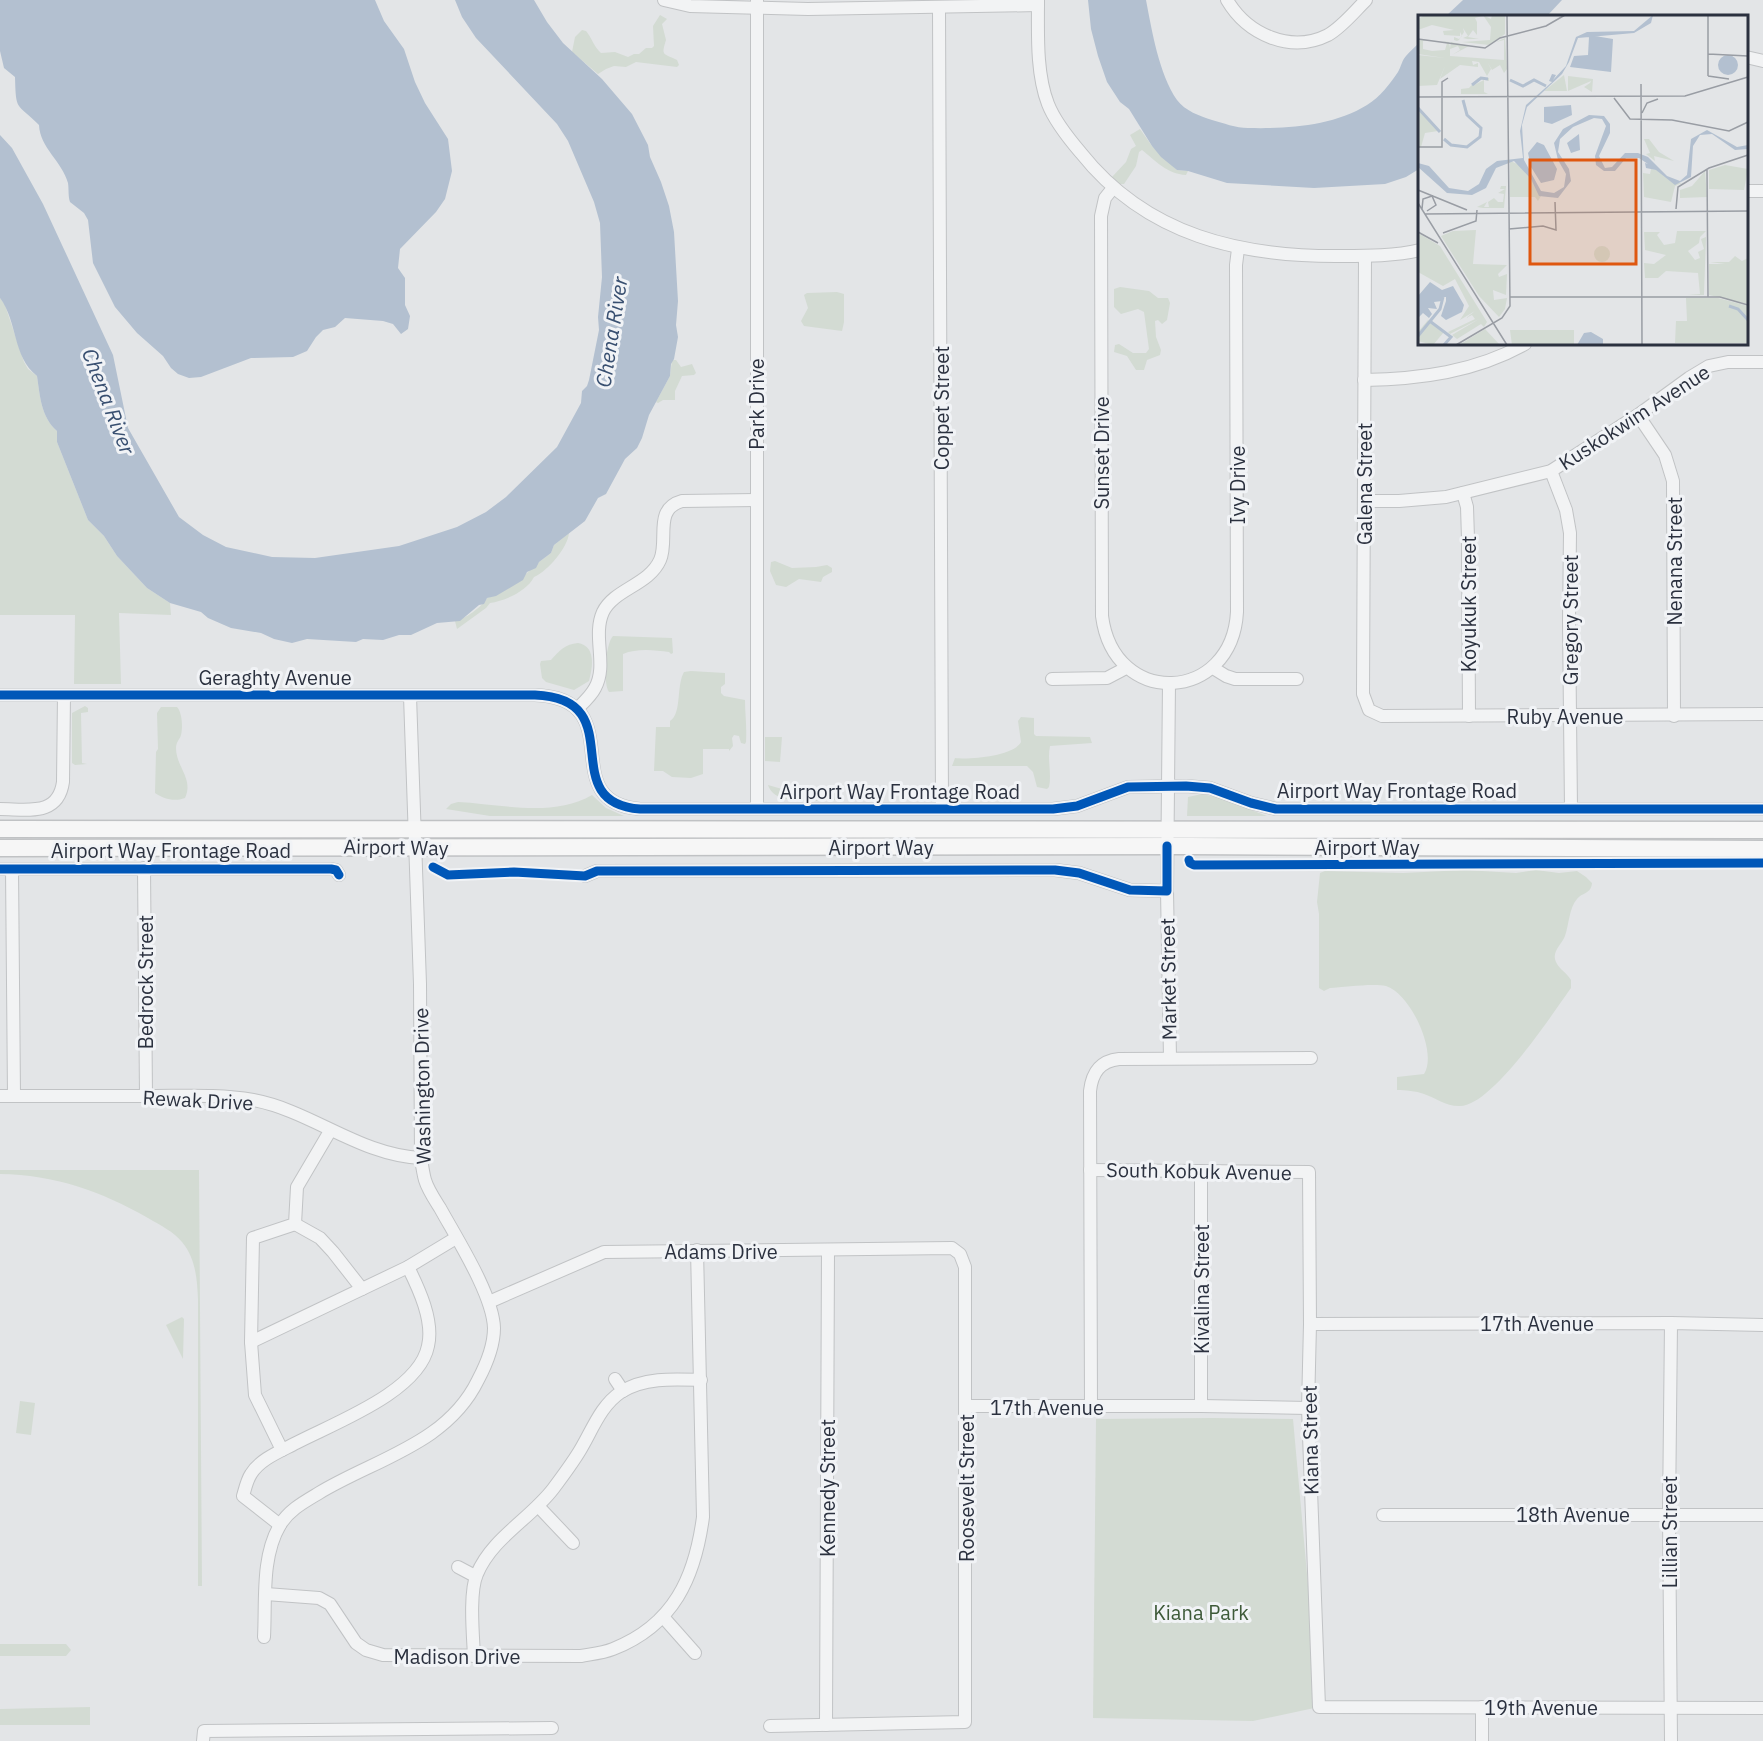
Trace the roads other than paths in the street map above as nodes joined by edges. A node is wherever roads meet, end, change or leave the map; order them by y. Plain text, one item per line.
1 (664, 0) edge
2 (1227, 0) edge
3 (1366, 0) edge
4 (1038, 3) edge
5 (757, 4) edge
6 (900, 4) edge
7 (939, 8) junction
8 (1748, 57) edge
9 (1763, 61) edge
10 (1113, 188) junction
11 (1763, 191) edge
12 (1748, 192) edge
13 (1238, 249) junction
14 (1418, 250) edge
15 (1365, 256) junction
16 (1523, 345) edge
17 (1763, 362) edge
18 (1364, 380) junction
19 (1638, 415) junction
20 (1551, 471) junction
21 (1463, 493) junction
22 (756, 500) junction
23 (1364, 501) junction
24 (1126, 668) junction
25 (1213, 668) junction
26 (1052, 679) dead end
27 (1297, 679) dead end
28 (1168, 683) junction
29 (0, 695) edge
30 (64, 695) junction
31 (410, 696) junction
32 (577, 710) junction
33 (1369, 710) joint
34 (1763, 714) edge
35 (1469, 716) junction
36 (1674, 716) junction
37 (1571, 717) junction
38 (1168, 786) junction
39 (757, 808) junction
40 (942, 808) junction
41 (0, 809) edge
42 (1571, 809) junction
43 (1763, 809) edge
44 (0, 829) edge
45 (1763, 830) edge
46 (1167, 837) junction
47 (414, 838) junction
48 (0, 848) edge
49 (1763, 849) edge
50 (6, 868) edge
51 (144, 868) junction
52 (339, 875) dead end
53 (585, 876) dead end
54 (1167, 891) junction
55 (1170, 1058) junction
56 (1311, 1058) dead end
57 (0, 1096) edge
58 (14, 1096) junction
59 (146, 1096) junction
60 (330, 1131) junction
61 (421, 1158) junction
62 (1090, 1170) junction
63 (1201, 1171) junction
64 (1309, 1172) joint
65 (295, 1224) junction
66 (456, 1238) junction
67 (697, 1250) junction
68 (828, 1251) junction
69 (960, 1254) joint
70 (408, 1267) junction
71 (362, 1289) junction
72 (489, 1302) junction
73 (1671, 1323) junction
74 (1310, 1324) junction
75 (1763, 1325) edge
76 (251, 1342) junction
77 (615, 1379) dead end
78 (701, 1380) junction
79 (623, 1391) junction
80 (967, 1406) junction
81 (1201, 1406) junction
82 (1091, 1407) junction
83 (1308, 1408) junction
84 (282, 1450) junction
85 (538, 1506) junction
86 (1669, 1514) junction
87 (1383, 1515) dead end
88 (1763, 1515) edge
89 (280, 1525) junction
90 (573, 1543) dead end
91 (458, 1567) dead end
92 (475, 1576) junction
93 (266, 1593) junction
94 (664, 1618) junction
95 (264, 1637) dead end
96 (694, 1653) dead end
97 (474, 1656) junction
98 (1318, 1707) joint
99 (1482, 1707) junction
100 (1671, 1707) junction
101 (1763, 1708) edge
102 (826, 1725) junction
103 (770, 1726) dead end
104 (552, 1728) dead end
105 (203, 1736) edge
106 (1482, 1741) edge
107 (1671, 1741) edge

1 - 5 street
2 - 3 street
4 - 7 street
4 - 10 street
5 - 6 street
5 - 22 street, Park Drive
6 - 7 street
7 - 40 street, Coppet Street
8 - 9 street
10 - 13 street
10 - 24 street, Sunset Drive
11 - 12 street
13 - 15 street
13 - 25 street, Ivy Drive
14 - 15 street
15 - 18 street, Galena Street
16 - 18 street
17 - 19 street, Kuskokwim Avenue
18 - 23 street, Galena Street
19 - 20 street, Kuskokwim Avenue
19 - 36 street, Nenana Street
20 - 21 street, Kuskokwim Avenue
20 - 37 street, Gregory Street
21 - 23 street, Kuskokwim Avenue
21 - 35 street, Koyukuk Street
22 - 32 street
22 - 39 street, Park Drive
23 - 33 street, Galena Street
24 - 26 street
24 - 28 street, Sunset Drive
25 - 27 street
25 - 28 street, Ivy Drive
28 - 38 street, Market Street
29 - 30 street, Geraghty Avenue
30 - 31 street, Geraghty Avenue
30 - 41 street
31 - 32 street, Geraghty Avenue
31 - 47 street, Washington Drive
32 - 39 street, Airport Way Frontage Road
33 - 35 street, Ruby Avenue
34 - 36 street, Ruby Avenue
35 - 37 street, Ruby Avenue
36 - 37 street, Ruby Avenue
37 - 42 street, Gregory Street
38 - 40 street, Airport Way Frontage Road
38 - 42 street, Airport Way Frontage Road
38 - 46 street, Market Street
39 - 40 street, Airport Way Frontage Road
42 - 43 street, Airport Way Frontage Road
44 - 47 main road, Airport Way
45 - 46 main road, Airport Way
46 - 47 main road, Airport Way
46 - 49 main road, Airport Way
46 - 54 street, Market Street
47 - 48 main road, Airport Way
47 - 61 street, Washington Drive
50 - 51 street, Airport Way Frontage Road
50 - 58 street
51 - 52 street, Airport Way Frontage Road
51 - 59 street, Bedrock Street
53 - 54 street
54 - 55 street, Market Street
55 - 56 street
55 - 62 street
57 - 58 street, Rewak Drive
58 - 59 street, Rewak Drive
59 - 60 street, Rewak Drive
60 - 61 street, Rewak Drive
60 - 65 street
61 - 66 street, Washington Drive
62 - 63 street, South Kobuk Avenue
62 - 82 street
63 - 64 street, South Kobuk Avenue
63 - 81 street, Kivalina Street
64 - 74 street, Kiana Street
65 - 71 street
65 - 76 street
66 - 70 street
66 - 72 street, Washington Drive
67 - 68 street, Adams Drive
67 - 72 street, Adams Drive
67 - 78 street, Madison Drive
68 - 69 street, Adams Drive
68 - 102 street, Kennedy Street
69 - 80 street, Roosevelt Street
70 - 71 street
70 - 84 street
71 - 76 street
72 - 89 street, Washington Drive
73 - 74 street, 17th Avenue
73 - 75 street, 17th Avenue
73 - 86 street, Lillian Street
74 - 83 street, Kiana Street
76 - 84 street
77 - 79 street
78 - 79 street
78 - 94 street, Madison Drive
79 - 85 street
80 - 82 street, 17th Avenue
80 - 102 street, Roosevelt Street
81 - 82 street, 17th Avenue
81 - 83 street, 17th Avenue
83 - 98 street, Kiana Street
84 - 89 street
85 - 90 street
85 - 92 street
86 - 87 street, 18th Avenue
86 - 88 street, 18th Avenue
86 - 100 street, Lillian Street
89 - 93 street, Washington Drive
91 - 92 street
92 - 97 street
93 - 95 street, Washington Drive
93 - 97 street, Madison Drive
94 - 96 street
94 - 97 street, Madison Drive
98 - 99 street, 19th Avenue
99 - 100 street, 19th Avenue
99 - 106 street
100 - 101 street, 19th Avenue
100 - 107 street, Lillian Street
102 - 103 street
104 - 105 street

